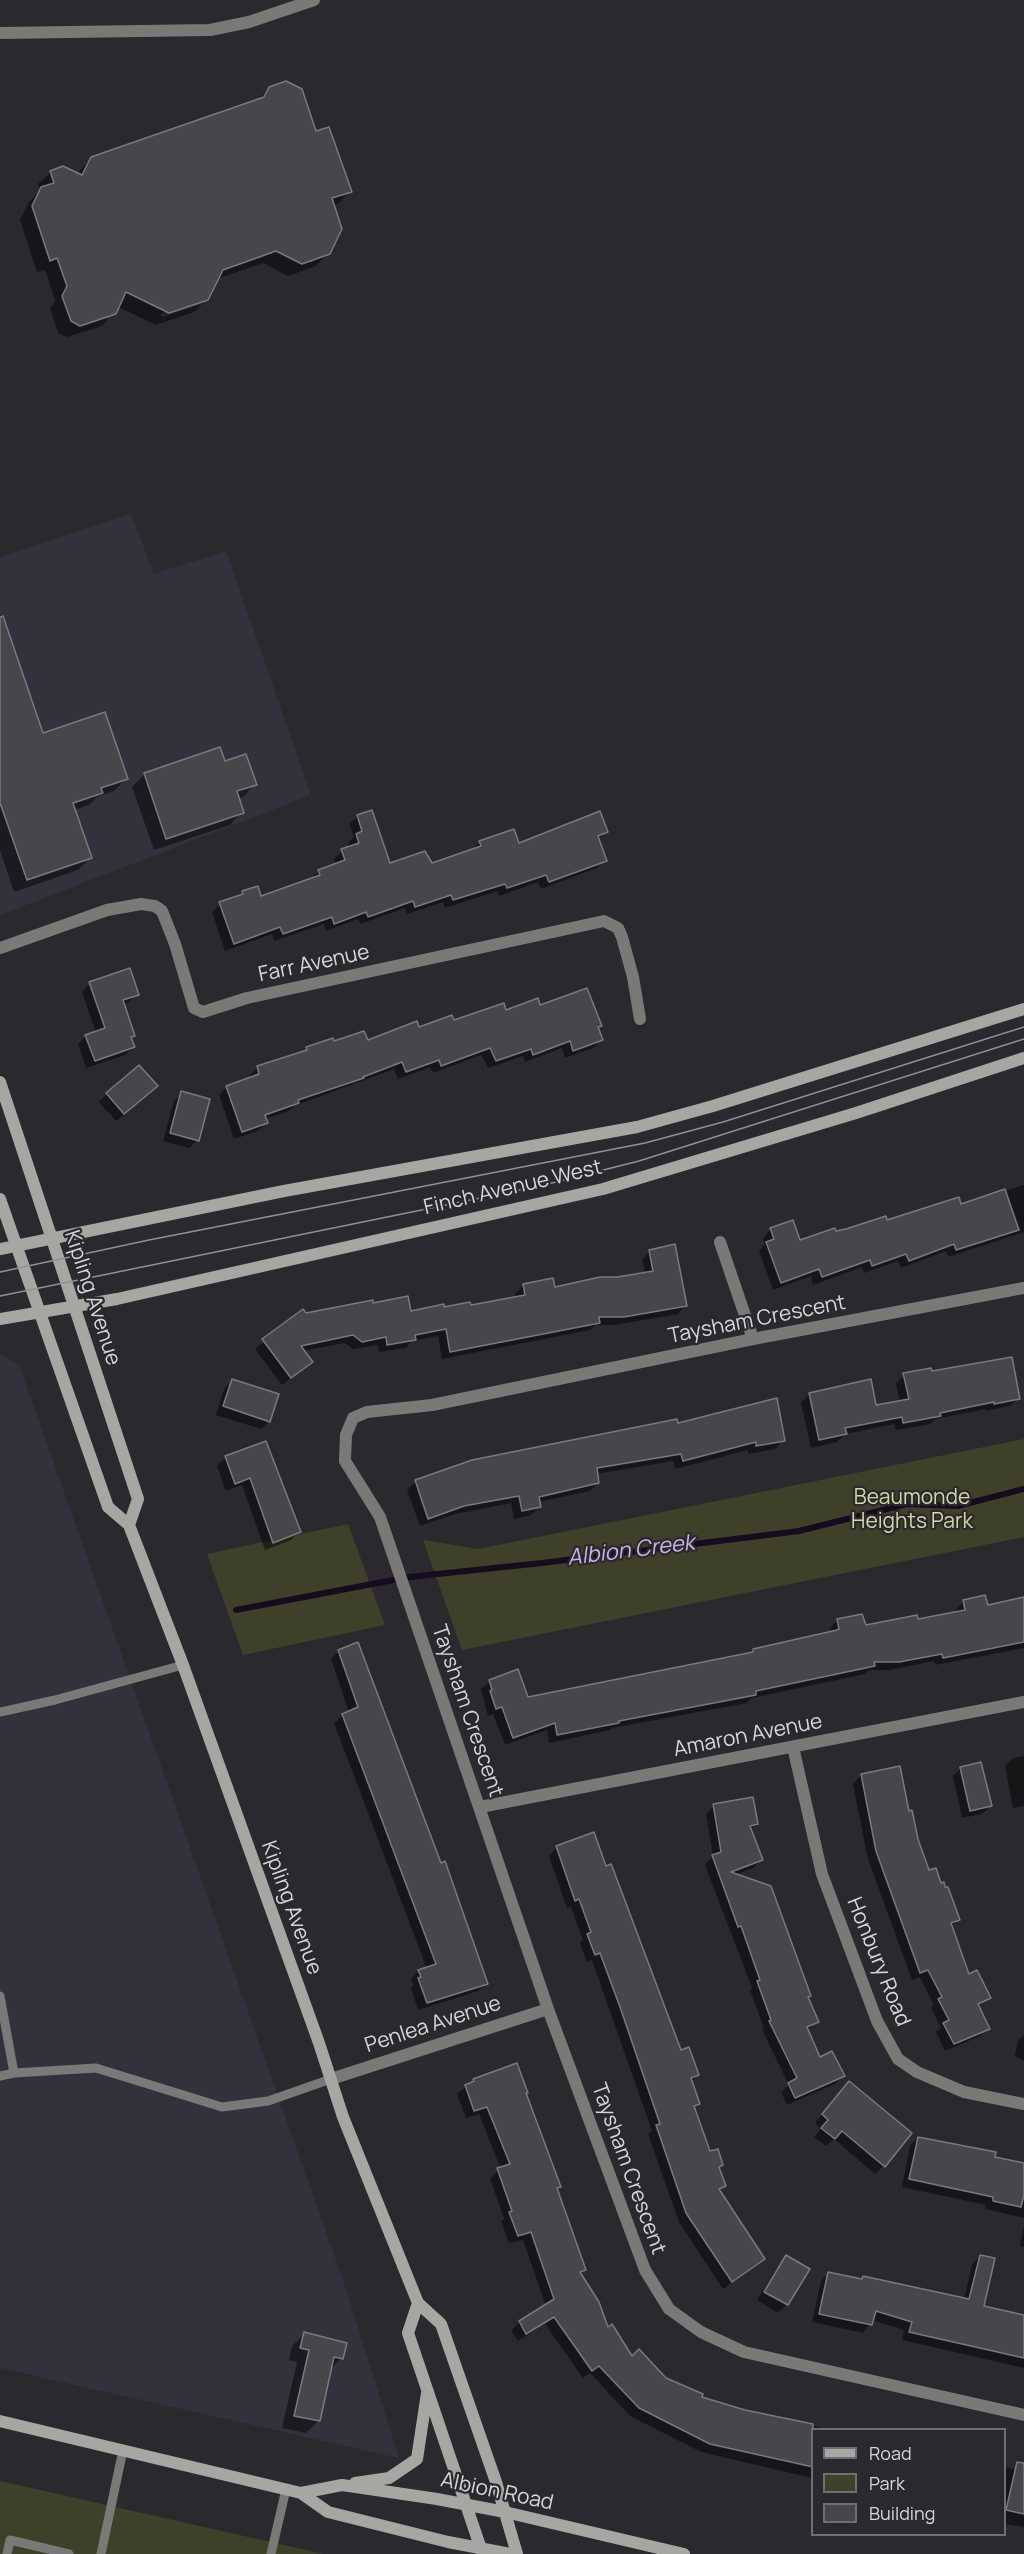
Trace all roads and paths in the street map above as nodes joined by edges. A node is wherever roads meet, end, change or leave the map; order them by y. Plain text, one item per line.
1 (314, 0) edge
2 (0, 33) edge
3 (0, 948) edge
4 (1024, 1009) edge
5 (640, 1019) dead end
6 (1024, 1058) edge
7 (0, 1082) edge
8 (0, 1199) edge
9 (53, 1239) junction
10 (720, 1242) dead end
11 (15, 1246) junction
12 (0, 1248) edge
13 (1024, 1288) edge
14 (74, 1307) junction
15 (39, 1312) junction
16 (0, 1319) edge
17 (753, 1339) junction
18 (129, 1525) junction
19 (183, 1665) junction
20 (1024, 1702) edge
21 (0, 1712) edge
22 (793, 1747) junction
23 (480, 1807) junction
24 (0, 1996) edge
25 (548, 2009) junction
26 (14, 2073) junction
27 (0, 2076) edge
28 (331, 2079) junction
29 (1024, 2104) edge
30 (418, 2303) junction
31 (428, 2389) junction
32 (1024, 2415) edge
33 (0, 2421) edge
34 (123, 2450) junction
35 (342, 2485) junction
36 (286, 2489) junction
37 (301, 2493) junction
38 (467, 2505) junction
39 (505, 2512) junction
40 (482, 2551) edge
41 (7, 2554) edge
42 (69, 2554) edge
43 (100, 2554) edge
44 (271, 2554) edge
45 (510, 2554) edge
46 (517, 2554) edge
47 (684, 2554) edge

1 - 2 street
3 - 5 street, Farr Avenue
4 - 9 main road, Finch Avenue West
6 - 14 main road, Finch Avenue West
7 - 9 main road, Kipling Avenue
8 - 11 main road, Kipling Avenue
9 - 11 main road, Finch Avenue West
9 - 14 main road, Kipling Avenue
10 - 17 street
11 - 12 main road, Finch Avenue West
11 - 15 main road, Kipling Avenue
13 - 17 street, Taysham Crescent
14 - 15 main road, Finch Avenue West
14 - 18 main road, Kipling Avenue
15 - 16 main road, Finch Avenue West
15 - 18 main road, Kipling Avenue
17 - 23 street, Taysham Crescent
18 - 19 main road, Kipling Avenue
19 - 21 lane
19 - 28 main road, Kipling Avenue
20 - 22 street, Amaron Avenue
22 - 23 street, Amaron Avenue
22 - 29 street, Honbury Road
23 - 25 street, Taysham Crescent
24 - 26 lane
25 - 28 street, Penlea Avenue
25 - 32 street, Taysham Crescent
26 - 27 lane
26 - 28 lane
28 - 30 main road, Kipling Avenue
30 - 31 main road
30 - 39 main road, Kipling Avenue
31 - 35 main road
31 - 38 main road
33 - 34 main road, Albion Road
34 - 36 main road, Albion Road
34 - 43 lane
35 - 37 main road, Albion Road
35 - 38 main road, Albion Road
36 - 37 main road, Albion Road
36 - 44 lane
37 - 40 main road, Albion Road
38 - 39 main road, Albion Road
38 - 40 main road
39 - 46 main road, Kipling Avenue
39 - 47 main road, Albion Road
40 - 45 main road, Albion Road
41 - 42 lane

